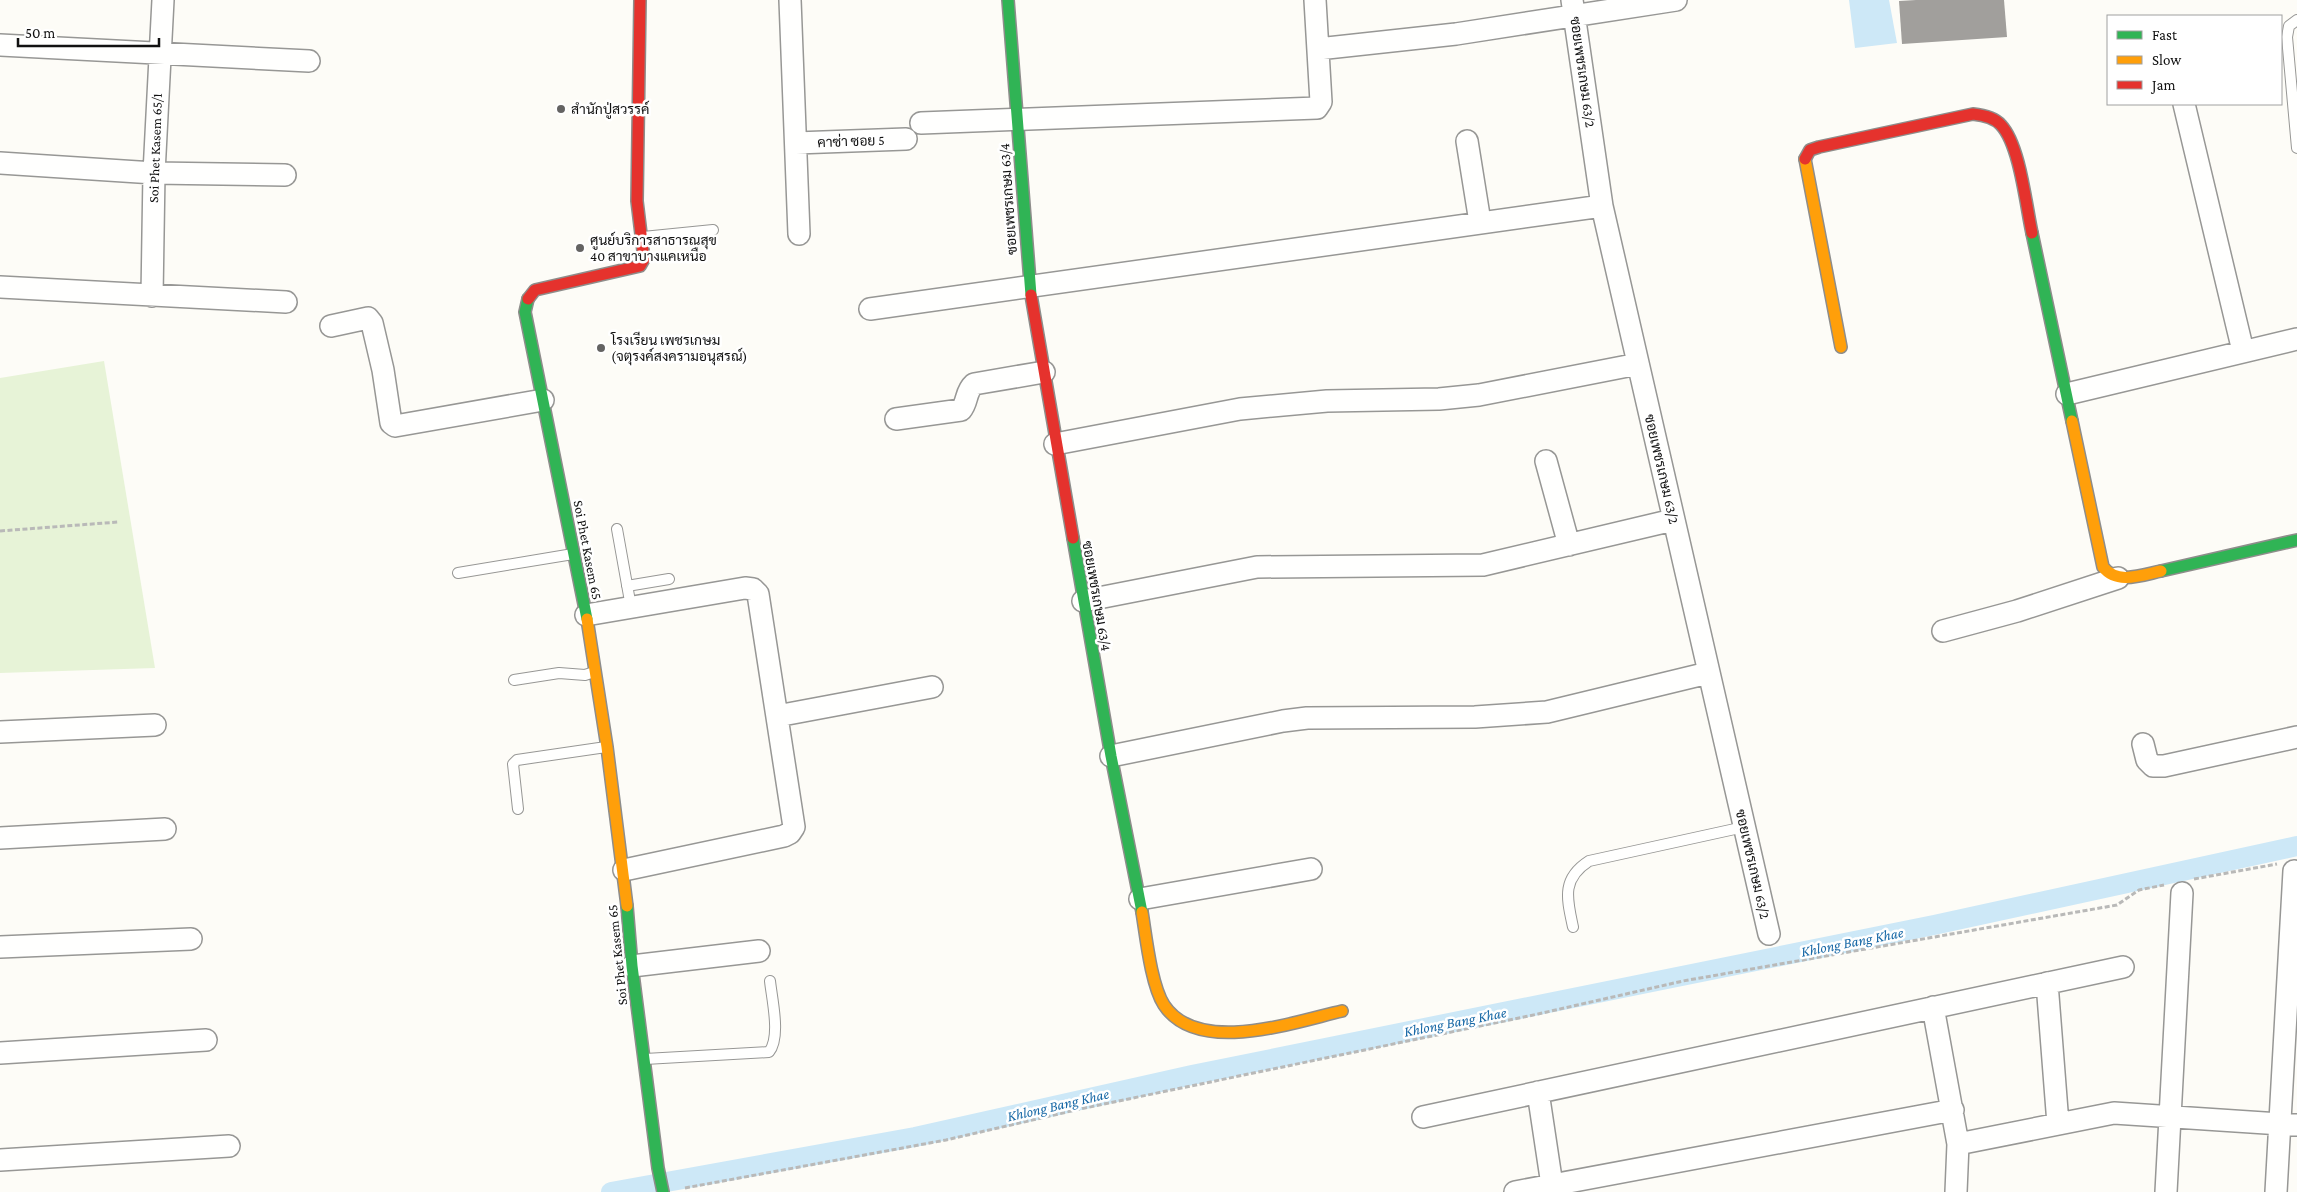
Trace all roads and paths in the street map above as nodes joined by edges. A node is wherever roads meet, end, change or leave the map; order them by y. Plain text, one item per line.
1 (163, 0) edge
2 (640, 0) edge
3 (790, 0) edge
4 (1008, 0) edge
5 (1315, 0) edge
6 (1676, 0) edge
7 (1573, 8) edge
8 (2297, 20) edge
9 (0, 45) edge
10 (1318, 49) junction
11 (159, 52) junction
12 (309, 61) dead end
13 (2295, 99) edge
14 (2184, 105) edge
15 (1017, 120) junction
16 (921, 123) dead end
17 (906, 139) dead end
18 (1467, 141) dead end
19 (796, 143) junction
20 (2297, 148) edge
21 (0, 163) edge
22 (154, 173) junction
23 (285, 174) dead end
24 (1602, 206) junction
25 (1480, 222) junction
26 (713, 230) dead end
27 (799, 234) dead end
28 (642, 237) junction
29 (0, 287) edge
30 (1030, 287) junction
31 (152, 296) junction
32 (286, 302) dead end
33 (870, 309) dead end
34 (331, 326) dead end
35 (2297, 339) edge
36 (1841, 347) dead end
37 (2243, 351) junction
38 (1638, 364) junction
39 (1044, 372) junction
40 (2067, 394) junction
41 (542, 400) junction
42 (896, 419) dead end
43 (1055, 444) junction
44 (1546, 461) dead end
45 (1673, 520) junction
46 (118, 522) dead end
47 (617, 529) dead end
48 (0, 531) edge
49 (2297, 540) edge
50 (1568, 545) junction
51 (574, 554) junction
52 (458, 572) dead end
53 (2118, 578) junction
54 (669, 579) dead end
55 (627, 586) junction
56 (1083, 601) junction
57 (631, 607) junction
58 (586, 615) junction
59 (1943, 631) dead end
60 (594, 672) junction
61 (1708, 673) junction
62 (514, 680) dead end
63 (932, 687) dead end
64 (776, 716) junction
65 (155, 725) dead end
66 (0, 732) edge
67 (2297, 737) edge
68 (2143, 744) dead end
69 (607, 747) junction
70 (1111, 756) junction
71 (518, 809) dead end
72 (1744, 827) junction
73 (165, 829) dead end
74 (0, 838) edge
75 (2286, 867) joint
76 (1311, 869) dead end
77 (624, 870) junction
78 (2178, 886) junction
79 (1140, 899) junction
80 (1572, 927) dead end
81 (1769, 934) dead end
82 (191, 940) dead end
83 (0, 947) edge
84 (759, 951) dead end
85 (632, 966) junction
86 (2123, 966) dead end
87 (770, 980) dead end
88 (2047, 983) junction
89 (1933, 1007) junction
90 (1342, 1011) dead end
91 (206, 1040) dead end
92 (0, 1053) edge
93 (644, 1059) junction
94 (1538, 1092) junction
95 (1953, 1110) junction
96 (1423, 1116) dead end
97 (2170, 1116) junction
98 (2058, 1124) junction
99 (2288, 1124) edge
100 (1958, 1144) junction
101 (229, 1146) dead end
102 (0, 1160) edge
103 (1542, 1188) edge
104 (663, 1192) edge
105 (1515, 1192) edge
106 (1956, 1192) edge
107 (2166, 1192) edge
108 (2276, 1192) edge

1 - 11 street, Soi Phet Kasem 65/1
2 - 28 street, Soi Phet Kasem 65
3 - 19 street
4 - 15 street, ซอยเพชรเกษม 63/4
5 - 10 street
6 - 7 street
7 - 10 street
7 - 24 street, ซอยเพชรเกษม 63/2
8 - 13 lane
9 - 11 street
10 - 15 street
11 - 12 street
11 - 22 street, Soi Phet Kasem 65/1
13 - 20 lane
14 - 37 street
15 - 16 street
15 - 30 street, ซอยเพชรเกษม 63/4
17 - 19 street, คาซ่า ซอย 5
18 - 25 street
19 - 27 street
21 - 22 street
22 - 23 street
22 - 31 street, Soi Phet Kasem 65/1
24 - 25 street
24 - 38 street, ซอยเพชรเกษม 63/2
25 - 30 street
26 - 28 lane
28 - 41 street, Soi Phet Kasem 65
29 - 31 street
30 - 33 street
30 - 39 street, ซอยเพชรเกษม 63/4
31 - 32 street
34 - 41 street
35 - 37 street
36 - 40 street
37 - 40 street
38 - 43 street
38 - 45 street, ซอยเพชรเกษม 63/2
39 - 42 street
39 - 43 street, ซอยเพชรเกษม 63/4
40 - 53 street
41 - 51 street, Soi Phet Kasem 65
43 - 56 street, ซอยเพชรเกษม 63/4
44 - 50 street
45 - 50 street
45 - 61 street, ซอยเพชรเกษม 63/2
46 - 48 path
47 - 55 lane
49 - 53 street
50 - 56 street
51 - 52 lane
51 - 58 street, Soi Phet Kasem 65
53 - 59 street
54 - 55 lane
55 - 57 lane
56 - 70 street, ซอยเพชรเกษม 63/4
57 - 58 street
57 - 64 street
58 - 60 street, Soi Phet Kasem 65
60 - 62 lane
60 - 69 street, Soi Phet Kasem 65
61 - 70 street
61 - 72 street, ซอยเพชรเกษม 63/2
63 - 64 street
64 - 77 street
65 - 66 street
67 - 68 street
69 - 71 lane
69 - 77 street, Soi Phet Kasem 65
70 - 79 street, ซอยเพชรเกษม 63/4
72 - 80 lane
72 - 81 street, ซอยเพชรเกษม 63/2
73 - 74 street
75 - 78 path
75 - 99 street
76 - 79 street
77 - 85 street, Soi Phet Kasem 65
78 - 97 street
78 - 104 path
79 - 90 street, ซอยเพชรเกษม 63/4
82 - 83 street
84 - 85 street
85 - 93 street, Soi Phet Kasem 65
86 - 88 street
87 - 93 lane
88 - 89 street
88 - 98 street
89 - 94 street
89 - 95 street
91 - 92 street
93 - 104 street, Soi Phet Kasem 65
94 - 96 street
94 - 103 street
95 - 100 street
95 - 103 street
97 - 98 street
97 - 99 street
97 - 107 street
98 - 100 street
99 - 108 street
100 - 106 street
101 - 102 street
103 - 105 street

